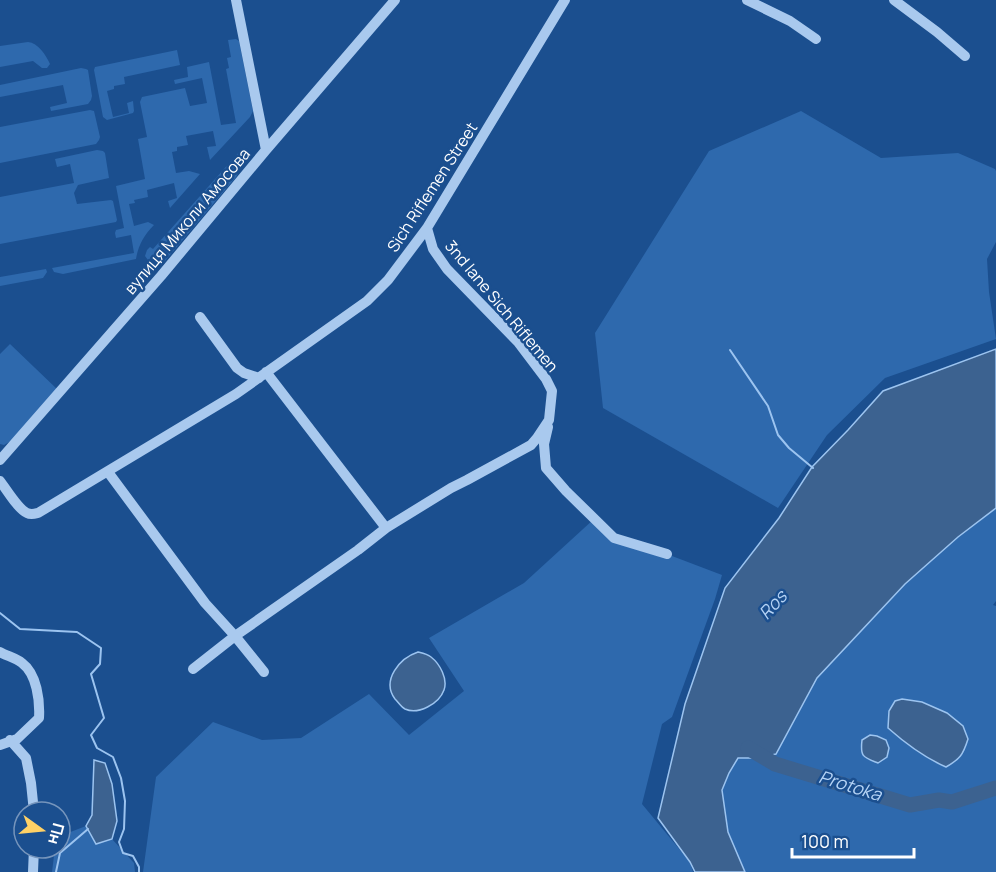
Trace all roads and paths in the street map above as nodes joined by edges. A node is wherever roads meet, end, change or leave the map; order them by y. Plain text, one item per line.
1 (236, 0) edge
2 (395, 0) edge
3 (565, 0) edge
4 (747, 0) edge
5 (894, 0) edge
6 (816, 39) dead end
7 (965, 56) dead end
8 (266, 150) junction
9 (427, 228) junction
10 (200, 317) dead end
11 (262, 375) junction
12 (549, 420) junction
13 (0, 460) edge
14 (108, 472) junction
15 (0, 481) edge
16 (386, 528) junction
17 (667, 554) dead end
18 (235, 636) junction
19 (0, 652) edge
20 (193, 669) dead end
21 (264, 672) dead end
22 (5, 743) edge
23 (33, 800) edge

1 - 8 street
2 - 8 street, вулиця Миколи Амосова
3 - 9 street, Sich Riflemen Street
4 - 6 street
5 - 7 street
8 - 13 street, вулиця Миколи Амосова
9 - 11 street, Sich Riflemen Street
9 - 12 street, 3nd lane Sich Riflemen
10 - 11 street
11 - 14 street, Sich Riflemen Street
11 - 16 street
12 - 16 street
12 - 17 street, 3nd lane Sich Riflemen
14 - 15 street, Sich Riflemen Street
14 - 18 street
16 - 18 street
18 - 20 street
18 - 21 street
19 - 22 street
22 - 23 street

